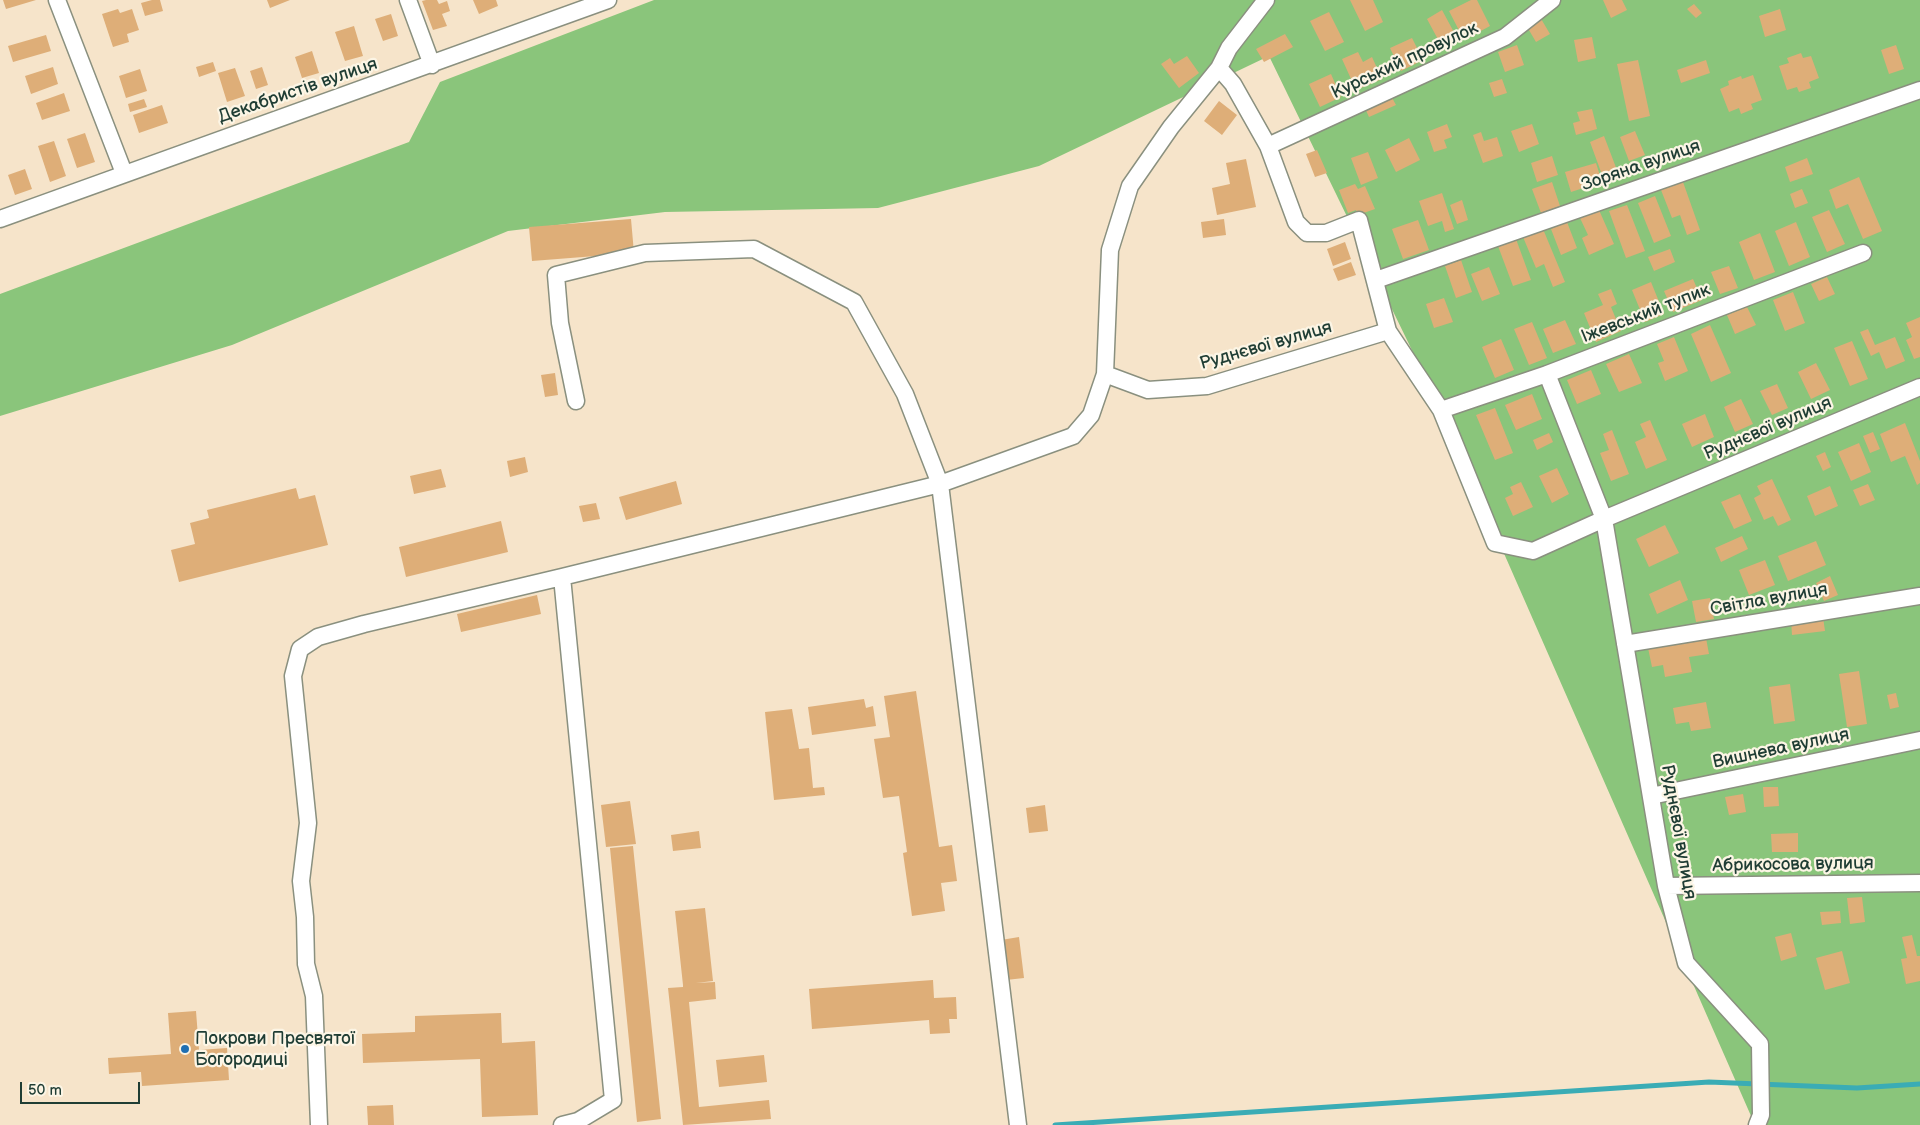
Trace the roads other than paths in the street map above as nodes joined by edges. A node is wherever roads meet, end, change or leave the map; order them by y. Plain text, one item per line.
1 (56, 0) edge
2 (408, 0) edge
3 (608, 0) edge
4 (1266, 0) edge
5 (1552, 0) edge
6 (432, 65) junction
7 (1218, 68) junction
8 (1920, 90) edge
9 (1268, 146) junction
10 (124, 173) junction
11 (0, 219) edge
12 (1863, 252) dead end
13 (1376, 280) junction
14 (1388, 331) junction
15 (1105, 374) junction
16 (1547, 374) junction
17 (1920, 387) edge
18 (576, 401) dead end
19 (1441, 410) junction
20 (940, 484) junction
21 (1604, 519) junction
22 (562, 578) junction
23 (1920, 596) edge
24 (1625, 644) junction
25 (1920, 740) edge
26 (1651, 796) junction
27 (1920, 883) edge
28 (1666, 886) junction
29 (1759, 1120) edge
30 (319, 1125) edge
31 (562, 1125) edge
32 (1018, 1125) edge

1 - 10 street
2 - 6 street
3 - 6 street, Декабристів вулиця
4 - 7 street
5 - 9 street, Курський провулок
6 - 10 street, Декабристів вулиця
7 - 9 street, Руднєвої вулиця
7 - 15 street
8 - 13 street, Зоряна вулиця
9 - 13 street, Руднєвої вулиця
10 - 11 street, Декабристів вулиця
12 - 16 street, Іжевський тупик
13 - 14 street, Руднєвої вулиця
14 - 15 street, Руднєвої вулиця
14 - 19 street, Руднєвої вулиця
15 - 20 street
16 - 19 street, Іжевський тупик
16 - 21 street
17 - 21 street, Руднєвої вулиця
18 - 20 street
19 - 21 street, Руднєвої вулиця
20 - 22 street
20 - 32 street
21 - 24 street, Руднєвої вулиця
22 - 30 street
22 - 31 street
23 - 24 street, Світла вулиця
24 - 26 street, Руднєвої вулиця
25 - 26 street, Вишнева вулиця
26 - 28 street, Руднєвої вулиця
27 - 28 street, Абрикосова вулиця
28 - 29 street, Руднєвої вулиця

